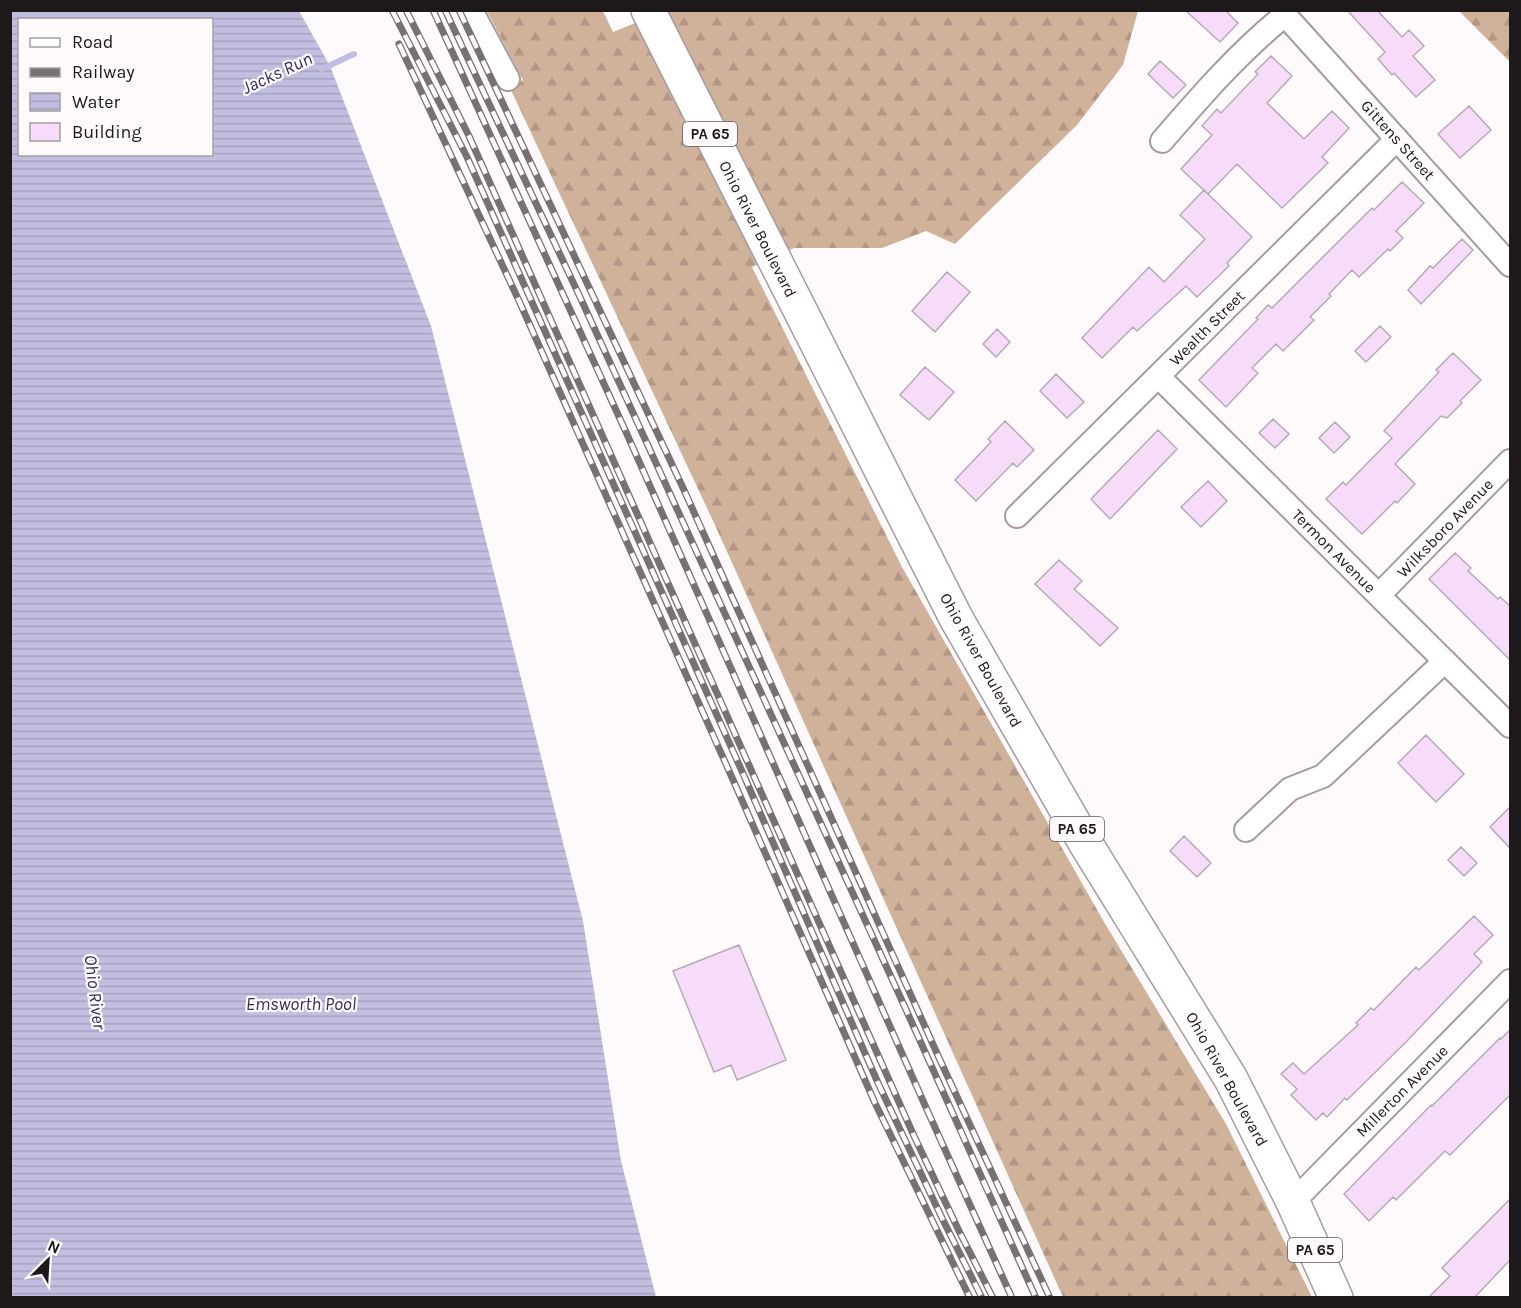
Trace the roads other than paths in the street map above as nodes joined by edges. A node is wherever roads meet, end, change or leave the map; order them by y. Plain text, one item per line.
1 (471, 10) edge
2 (648, 10) edge
3 (508, 79) dead end
4 (1397, 139) junction
5 (1162, 141) dead end
6 (1510, 265) edge
7 (1158, 376) junction
8 (1510, 461) edge
9 (1017, 516) dead end
10 (1379, 595) junction
11 (1445, 661) junction
12 (1510, 726) edge
13 (1246, 830) dead end
14 (1510, 981) edge
15 (1293, 1202) junction
16 (1336, 1298) edge

1 - 3 street
2 - 15 highway, Ohio River Boulevard / PA 65
4 - 5 street, Gittens Street
4 - 6 street, Gittens Street
4 - 7 street, Wealth Street
7 - 9 street, Wealth Street
7 - 10 street, Termon Avenue
8 - 10 street, Wilksboro Avenue
10 - 11 street, Termon Avenue
11 - 12 street, Termon Avenue
11 - 13 street
14 - 15 street, Millerton Avenue
15 - 16 highway, Ohio River Boulevard / PA 65

